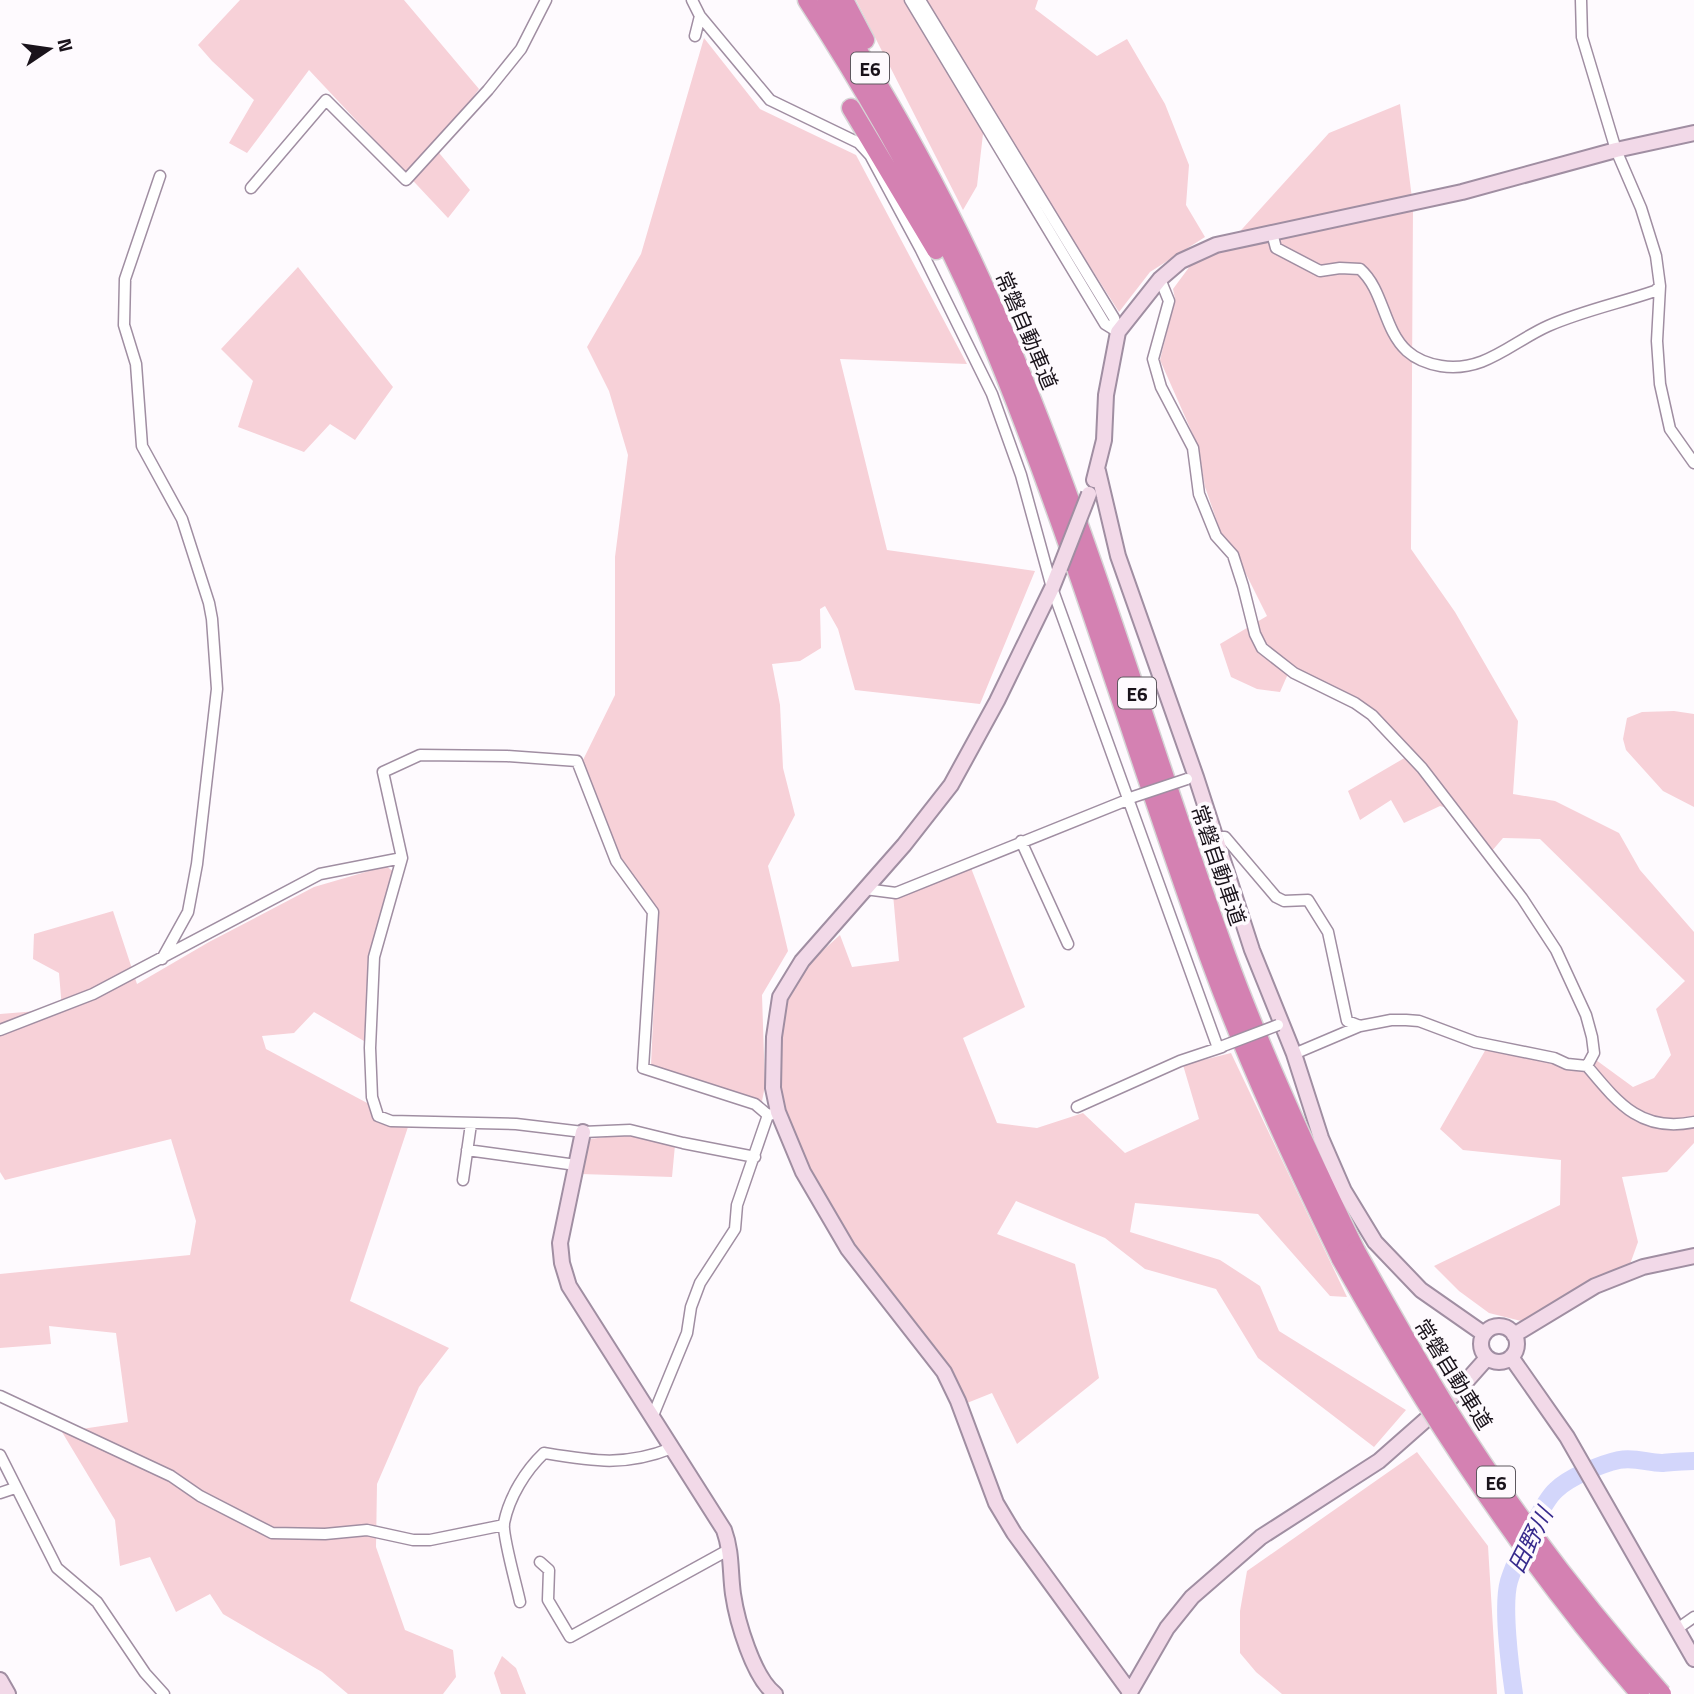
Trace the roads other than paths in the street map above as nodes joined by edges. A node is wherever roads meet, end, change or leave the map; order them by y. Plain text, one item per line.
1 (547, 0) edge
2 (692, 0) edge
3 (807, 0) edge
4 (827, 0) edge
5 (844, 0) edge
6 (910, 0) edge
7 (920, 0) edge
8 (1581, 0) edge
9 (700, 16) junction
10 (695, 36) dead end
11 (851, 108) dead end
12 (1694, 133) edge
13 (910, 138) junction
14 (1616, 150) junction
15 (160, 176) dead end
16 (251, 188) dead end
17 (1272, 233) junction
18 (1160, 279) junction
19 (1660, 286) junction
20 (1118, 332) junction
21 (1005, 376) junction
22 (1694, 463) edge
23 (1098, 471) junction
24 (1052, 588) junction
25 (1191, 778) junction
26 (1130, 799) junction
27 (1215, 837) junction
28 (1021, 841) junction
29 (402, 858) junction
30 (865, 889) junction
31 (1068, 944) dead end
32 (162, 959) junction
33 (1280, 1024) junction
34 (1360, 1026) junction
35 (0, 1030) edge
36 (1220, 1047) junction
37 (1294, 1054) junction
38 (1587, 1066) junction
39 (1077, 1107) dead end
40 (773, 1114) junction
41 (1694, 1122) edge
42 (471, 1124) junction
43 (583, 1132) junction
44 (467, 1150) junction
45 (755, 1157) junction
46 (576, 1164) junction
47 (463, 1180) dead end
48 (1349, 1255) junction
49 (1694, 1255) edge
50 (1484, 1334) junction
51 (1514, 1335) junction
52 (1511, 1357) junction
53 (1488, 1358) junction
54 (0, 1396) edge
55 (652, 1418) junction
56 (672, 1448) junction
57 (0, 1455) edge
58 (15, 1488) junction
59 (0, 1493) edge
60 (504, 1525) junction
61 (730, 1549) junction
62 (540, 1562) dead end
63 (520, 1602) dead end
64 (1694, 1617) edge
65 (1677, 1629) junction
66 (1694, 1659) edge
67 (0, 1680) edge
68 (771, 1693) edge
69 (1130, 1693) edge
70 (8, 1694) edge
71 (164, 1694) edge
72 (1640, 1694) edge
73 (1662, 1694) edge

1 - 16 street
2 - 9 street
3 - 21 highway, 常磐自動車道 / E6
4 - 13 highway, 常磐自動車道 / E6
5 - 13 highway
6 - 20 street
7 - 20 street
8 - 14 street
9 - 10 street
9 - 24 street
11 - 21 highway
12 - 14 street
13 - 48 highway, 常磐自動車道 / E6
14 - 17 street
14 - 19 street
15 - 32 street
17 - 18 street
17 - 19 street
18 - 20 street
18 - 38 street
19 - 22 street
20 - 23 street
21 - 48 highway, 常磐自動車道 / E6
23 - 24 street, bridge
23 - 25 street
24 - 26 street
24 - 30 street
25 - 26 street, bridge
25 - 27 street
26 - 28 street
26 - 36 street
27 - 33 street
27 - 34 street
28 - 30 street
28 - 31 street
29 - 32 street
29 - 40 street
29 - 42 street
30 - 40 street
32 - 35 street
33 - 36 street, bridge
33 - 37 street
34 - 37 street
34 - 38 street
36 - 39 street
37 - 50 street
38 - 41 street
40 - 45 street
40 - 69 street
42 - 43 street
42 - 44 street
43 - 45 street
43 - 46 street
44 - 46 street
44 - 47 street
45 - 55 street
46 - 55 street
48 - 72 highway, 常磐自動車道 / E6, bridge
48 - 73 highway, 常磐自動車道 / E6, bridge
49 - 51 street
50 - 51 street
50 - 53 street
51 - 52 street
52 - 53 street
52 - 65 street
53 - 69 street
54 - 60 street
55 - 56 street
56 - 60 street
56 - 61 street
57 - 58 street
58 - 59 street
58 - 71 street
60 - 63 street
61 - 62 street
61 - 68 street
64 - 65 street
65 - 66 street
67 - 70 street

